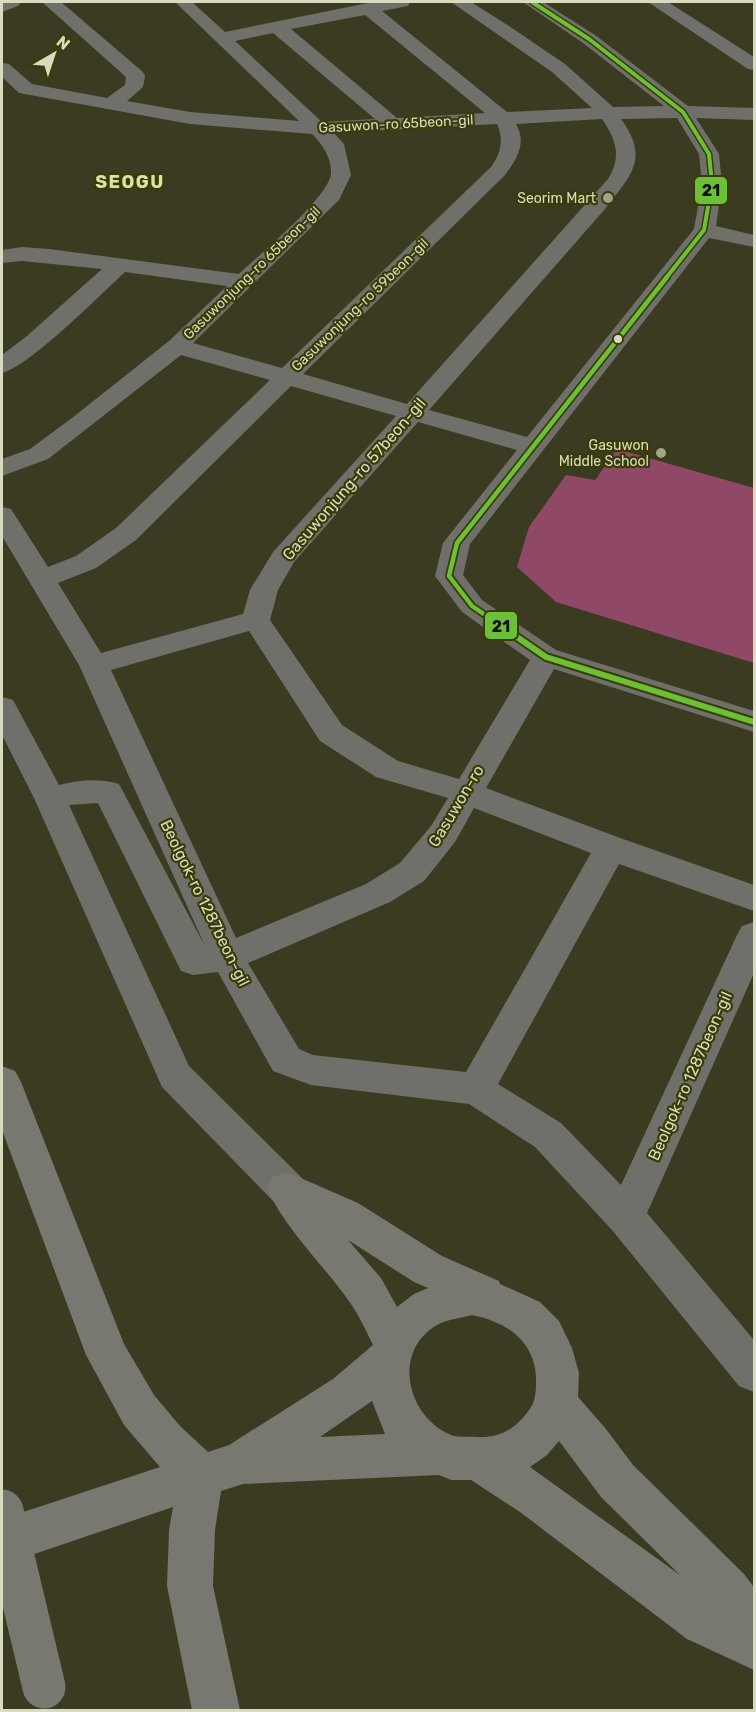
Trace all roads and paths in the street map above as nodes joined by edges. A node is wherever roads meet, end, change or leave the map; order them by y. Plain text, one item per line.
1 (12, 2) edge
2 (51, 2) edge
3 (183, 2) edge
4 (402, 2) edge
5 (460, 2) edge
6 (532, 2) edge
7 (657, 2) edge
8 (2, 7) edge
9 (368, 8) junction
10 (277, 27) junction
11 (221, 38) junction
12 (754, 65) edge
13 (4, 75) edge
14 (110, 105) junction
15 (683, 112) junction
16 (607, 113) junction
17 (754, 114) edge
18 (503, 119) junction
19 (392, 124) junction
20 (316, 128) junction
21 (704, 230) junction
22 (754, 241) edge
23 (2, 256) edge
24 (119, 266) junction
25 (244, 281) junction
26 (177, 346) junction
27 (2, 366) edge
28 (287, 377) junction
29 (412, 413) junction
30 (533, 447) junction
31 (2, 468) edge
32 (2, 515) edge
33 (40, 580) junction
34 (256, 621) junction
35 (546, 657) junction
36 (94, 665) junction
37 (2, 707) edge
38 (754, 722) edge
39 (465, 792) junction
40 (50, 798) junction
41 (611, 848) junction
42 (754, 898) edge
43 (754, 935) edge
44 (227, 957) junction
45 (2, 1082) edge
46 (476, 1089) junction
47 (287, 1189) junction
48 (626, 1217) junction
49 (497, 1300) junction
50 (391, 1351) junction
51 (754, 1372) edge
52 (556, 1405) junction
53 (459, 1457) junction
54 (220, 1469) junction
55 (2, 1511) edge
56 (2, 1542) edge
57 (754, 1625) edge
58 (754, 1646) edge
59 (47, 1699) edge
60 (216, 1710) edge

1 - 8 street
2 - 14 street
3 - 11 street
4 - 9 street
5 - 16 street, Gasuwonjung-ro 57beon-gil
6 - 15 street
7 - 12 street
9 - 10 street
9 - 18 street
10 - 11 street
10 - 19 street
11 - 20 street, Gasuwonjung-ro 65beon-gil
13 - 14 street, Gasuwon-ro 65beon-gil
14 - 20 street, Gasuwon-ro 65beon-gil
15 - 16 street, Gasuwon-ro 65beon-gil
15 - 17 street
15 - 21 street
16 - 18 street, Gasuwon-ro 65beon-gil
16 - 29 street, Gasuwonjung-ro 57beon-gil
18 - 19 street, Gasuwon-ro 65beon-gil
18 - 28 street, Gasuwonjung-ro 59beon-gil
19 - 20 street, Gasuwon-ro 65beon-gil
20 - 25 street, Gasuwonjung-ro 65beon-gil
21 - 22 street
21 - 30 street
23 - 24 street
24 - 25 street
24 - 27 street
25 - 26 street, Gasuwonjung-ro 65beon-gil
26 - 28 street
26 - 31 street, Gasuwonjung-ro 65beon-gil
28 - 29 street
28 - 33 street, Gasuwonjung-ro 59beon-gil
29 - 30 street
29 - 34 street, Gasuwonjung-ro 57beon-gil
30 - 35 street
32 - 33 street, Beolgok-ro 1287beon-gil
33 - 36 street, Beolgok-ro 1287beon-gil
34 - 36 street
34 - 39 street
35 - 38 street
35 - 39 street, Gasuwon-ro
36 - 44 street, Beolgok-ro 1287beon-gil
37 - 40 street
39 - 41 street
39 - 44 street, Gasuwon-ro
40 - 44 street, Gasuwon-ro
40 - 47 street
41 - 42 street
41 - 46 street
43 - 48 street, Beolgok-ro 1287beon-gil
44 - 46 street, Beolgok-ro 1287beon-gil
45 - 54 main road
46 - 48 street, Beolgok-ro 1287beon-gil
47 - 49 main road
47 - 50 main road
48 - 51 street, Beolgok-ro 1287beon-gil
49 - 50 main road
49 - 52 main road
50 - 53 main road
50 - 54 main road
52 - 53 main road
52 - 57 main road
53 - 54 main road
53 - 58 main road
54 - 56 main road
54 - 60 main road
55 - 59 main road, bridge

